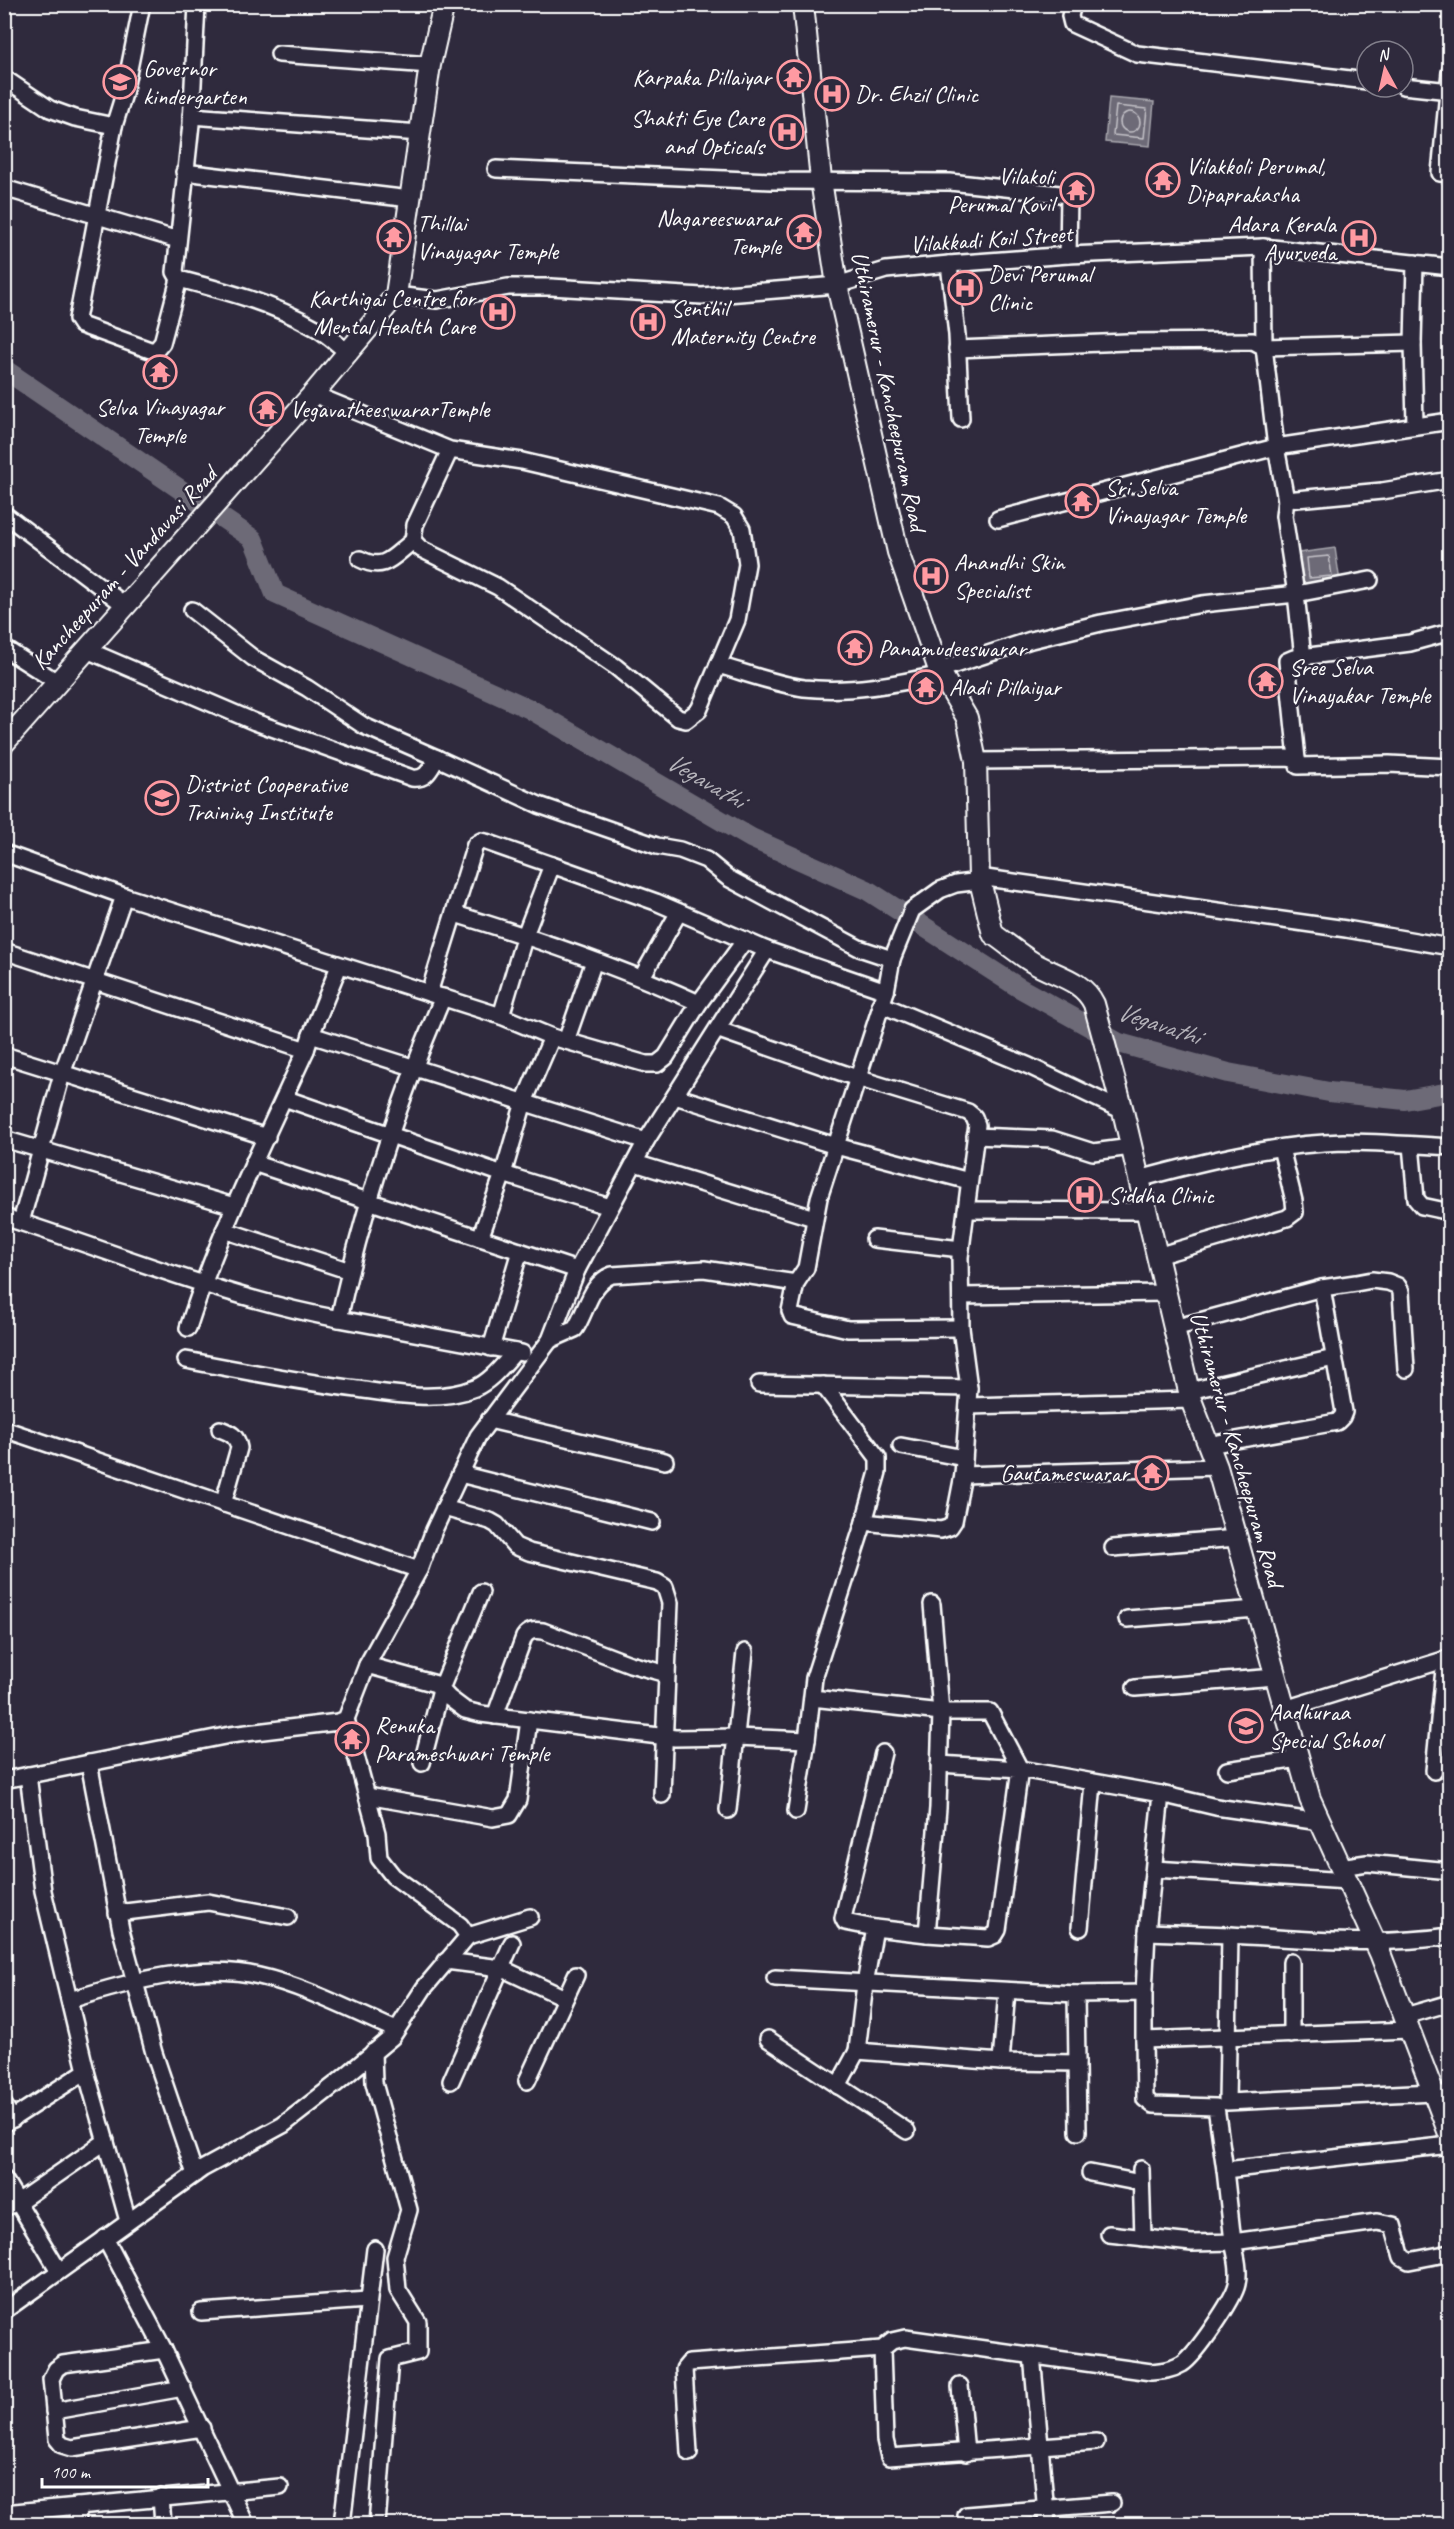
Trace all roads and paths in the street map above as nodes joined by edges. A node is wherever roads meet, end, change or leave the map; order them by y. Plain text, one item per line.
1 (141, 4) edge
2 (197, 4) edge
3 (444, 4) edge
4 (803, 4) edge
5 (1073, 4) edge
6 (279, 54) dead end
7 (430, 65) junction
8 (1449, 72) edge
9 (4, 78) edge
10 (1355, 80) edge
11 (1415, 87) edge
12 (1448, 91) edge
13 (191, 116) junction
14 (114, 126) junction
15 (420, 133) junction
16 (496, 169) dead end
17 (184, 172) junction
18 (1449, 174) edge
19 (821, 180) junction
20 (4, 189) edge
21 (410, 199) junction
22 (98, 217) junction
23 (178, 240) junction
24 (1263, 247) junction
25 (1068, 255) junction
26 (1415, 263) junction
27 (949, 264) junction
28 (1449, 267) edge
29 (179, 279) junction
30 (837, 285) junction
31 (396, 295) junction
32 (1413, 342) junction
33 (1264, 347) junction
34 (957, 349) junction
35 (347, 352) junction
36 (313, 394) junction
37 (961, 419) dead end
38 (1449, 421) edge
39 (1415, 424) junction
40 (1276, 447) junction
41 (450, 450) junction
42 (1449, 480) edge
43 (1286, 500) junction
44 (4, 514) edge
45 (998, 519) dead end
46 (413, 541) junction
47 (360, 559) dead end
48 (1370, 580) dead end
49 (1296, 594) junction
50 (126, 606) junction
51 (192, 610) dead end
52 (1449, 632) edge
53 (4, 648) edge
54 (87, 650) junction
55 (1303, 658) junction
56 (718, 665) junction
57 (940, 672) junction
58 (57, 682) junction
59 (4, 743) edge
60 (437, 758) junction
61 (1298, 759) junction
62 (976, 761) junction
63 (1449, 767) edge
64 (4, 853) edge
65 (552, 865) junction
66 (979, 879) junction
67 (124, 896) junction
68 (679, 912) junction
69 (455, 914) junction
70 (525, 935) junction
71 (745, 940) junction
72 (1449, 947) edge
73 (767, 950) junction
74 (4, 951) edge
75 (895, 955) junction
76 (594, 961) junction
77 (339, 966) junction
78 (642, 977) junction
79 (93, 982) junction
80 (436, 995) junction
81 (883, 997) junction
82 (699, 1003) junction
83 (501, 1016) junction
84 (718, 1030) junction
85 (559, 1039) junction
86 (308, 1042) junction
87 (4, 1054) edge
88 (413, 1068) junction
89 (62, 1074) junction
90 (857, 1078) junction
91 (675, 1096) junction
92 (284, 1098) junction
93 (524, 1102) junction
94 (1123, 1111) junction
95 (388, 1135) junction
96 (975, 1136) junction
97 (267, 1137) junction
98 (4, 1139) edge
99 (646, 1141) junction
100 (1411, 1145) junction
101 (836, 1146) junction
102 (1131, 1146) junction
103 (1449, 1147) edge
104 (1281, 1148) junction
105 (41, 1151) junction
106 (253, 1163) junction
107 (635, 1163) junction
108 (503, 1174) junction
109 (1139, 1179) junction
110 (969, 1181) junction
111 (368, 1201) junction
112 (234, 1206) junction
113 (610, 1207) junction
114 (966, 1210) junction
115 (1146, 1211) junction
116 (1449, 1212) edge
117 (4, 1217) edge
118 (814, 1218) junction
119 (21, 1222) junction
120 (224, 1230) junction
121 (480, 1238) junction
122 (874, 1239) dead end
123 (961, 1249) junction
124 (520, 1251) junction
125 (1157, 1256) junction
126 (577, 1270) junction
127 (350, 1271) junction
128 (202, 1283) junction
129 (796, 1283) junction
130 (1322, 1288) junction
131 (1166, 1293) junction
132 (961, 1296) junction
133 (339, 1319) junction
134 (188, 1328) dead end
135 (962, 1328) junction
136 (1174, 1328) junction
137 (550, 1340) junction
138 (491, 1348) junction
139 (515, 1352) junction
140 (537, 1356) junction
141 (1334, 1358) junction
142 (186, 1360) dead end
143 (1406, 1369) dead end
144 (759, 1384) dead end
145 (823, 1385) junction
146 (969, 1388) junction
147 (1190, 1396) junction
148 (968, 1406) junction
149 (489, 1420) junction
150 (4, 1429) edge
151 (220, 1430) dead end
152 (1208, 1445) junction
153 (901, 1446) dead end
154 (964, 1458) junction
155 (665, 1461) dead end
156 (1216, 1467) junction
157 (460, 1474) junction
158 (963, 1475) junction
159 (223, 1504) junction
160 (444, 1509) junction
161 (652, 1521) dead end
162 (864, 1522) junction
163 (1238, 1538) junction
164 (1113, 1548) dead end
165 (419, 1570) junction
166 (481, 1592) dead end
167 (932, 1604) dead end
168 (1257, 1609) junction
169 (1127, 1619) dead end
170 (746, 1652) dead end
171 (1447, 1659) edge
172 (367, 1665) junction
173 (667, 1674) junction
174 (1276, 1677) junction
175 (1135, 1688) dead end
176 (441, 1689) junction
177 (812, 1698) junction
178 (1285, 1709) junction
179 (941, 1712) junction
180 (495, 1716) junction
181 (346, 1719) junction
182 (529, 1720) junction
183 (666, 1737) junction
184 (736, 1737) junction
185 (807, 1740) junction
186 (883, 1753) dead end
187 (1299, 1759) junction
188 (89, 1763) junction
189 (422, 1763) dead end
190 (939, 1764) junction
191 (1020, 1769) junction
192 (1227, 1770) dead end
193 (1434, 1771) dead end
194 (28, 1776) junction
195 (4, 1780) edge
196 (1093, 1783) junction
197 (1161, 1794) junction
198 (662, 1795) dead end
199 (367, 1796) junction
200 (728, 1810) dead end
201 (796, 1811) dead end
202 (1320, 1822) junction
203 (1154, 1869) junction
204 (1449, 1870) edge
205 (1344, 1874) junction
206 (117, 1913) junction
207 (288, 1917) dead end
208 (530, 1917) dead end
209 (1080, 1928) dead end
210 (875, 1929) junction
211 (1147, 1932) junction
212 (927, 1934) junction
213 (1230, 1935) junction
214 (468, 1936) junction
215 (1449, 1936) edge
216 (512, 1943) dead end
217 (1375, 1943) junction
218 (446, 1962) junction
219 (1291, 1962) dead end
220 (501, 1968) junction
221 (576, 1976) dead end
222 (775, 1978) dead end
223 (135, 1980) junction
224 (865, 1984) junction
225 (1007, 1991) junction
226 (1144, 1993) junction
227 (1076, 1994) junction
228 (565, 1998) junction
229 (70, 2000) junction
230 (1449, 2003) edge
231 (1407, 2023) junction
232 (396, 2030) junction
233 (1291, 2035) junction
234 (1227, 2038) junction
235 (768, 2039) dead end
236 (1144, 2040) junction
237 (857, 2051) junction
238 (373, 2052) junction
239 (1001, 2061) junction
240 (1077, 2064) junction
241 (86, 2071) junction
242 (451, 2081) dead end
243 (527, 2081) dead end
244 (838, 2086) junction
245 (1441, 2099) edge
246 (4, 2105) edge
247 (1222, 2105) junction
248 (9, 2121) edge
249 (908, 2131) dead end
250 (1078, 2132) dead end
251 (1449, 2136) edge
252 (106, 2141) junction
253 (1449, 2145) edge
254 (1224, 2163) junction
255 (1090, 2173) dead end
256 (195, 2174) junction
257 (4, 2179) edge
258 (11, 2205) edge
259 (128, 2221) junction
260 (1109, 2234) dead end
261 (105, 2238) junction
262 (1143, 2238) junction
263 (1233, 2242) junction
264 (375, 2249) dead end
265 (1449, 2253) edge
266 (59, 2271) junction
267 (367, 2300) junction
268 (4, 2311) edge
269 (201, 2312) dead end
270 (882, 2349) junction
271 (164, 2350) junction
272 (1032, 2355) junction
273 (960, 2386) dead end
274 (183, 2388) junction
275 (54, 2411) junction
276 (202, 2428) junction
277 (1096, 2442) dead end
278 (1040, 2446) junction
279 (689, 2453) dead end
280 (966, 2453) junction
281 (280, 2487) dead end
282 (230, 2490) junction
283 (161, 2497) junction
284 (1112, 2503) dead end
285 (77, 2506) junction
286 (1046, 2508) junction
287 (4, 2513) edge
288 (966, 2515) dead end
289 (78, 2524) edge
290 (163, 2524) edge
291 (246, 2524) edge
292 (342, 2524) edge
293 (377, 2524) edge
294 (1047, 2524) edge

1 - 14 street
2 - 13 street
3 - 7 main road
4 - 19 main road, Uthiramerur - Kancheepuram Road
5 - 10 street
6 - 7 street
7 - 15 main road
8 - 12 street
9 - 14 street
11 - 12 street
12 - 18 street
13 - 15 street
13 - 17 street
14 - 22 street
15 - 21 main road
16 - 19 street
17 - 21 street
17 - 23 street
19 - 25 street
19 - 30 main road, Uthiramerur - Kancheepuram Road
20 - 22 street
21 - 31 main road
22 - 23 street
22 - 29 street
23 - 29 street
24 - 25 street, Vilakkadi Koil Street
24 - 26 street, Vilakkadi Koil Street
24 - 33 street
25 - 27 street, Vilakkadi Koil Street
26 - 28 street, Vilakkadi Koil Street
26 - 32 street
27 - 30 street, Vilakkadi Koil Street
27 - 34 street
29 - 35 street
30 - 31 street, Vilakkadi Koil Street
30 - 57 main road, Uthiramerur - Kancheepuram Road
31 - 35 main road, Kancheepuram - Vandavasi Road
32 - 33 street
32 - 39 street
33 - 34 street
33 - 40 street
34 - 37 street
35 - 36 main road, Kancheepuram - Vandavasi Road
36 - 41 street
36 - 50 main road, Kancheepuram - Vandavasi Road
38 - 39 street
39 - 40 street
40 - 43 street
40 - 45 street
41 - 46 street
41 - 56 street
42 - 43 street
43 - 49 street
44 - 50 street
46 - 47 street
46 - 56 street
48 - 49 street
49 - 55 street
49 - 57 street
50 - 54 main road, Kancheepuram - Vandavasi Road
51 - 60 street
52 - 55 street
53 - 58 street
54 - 58 main road, Kancheepuram - Vandavasi Road
54 - 60 street
55 - 61 street
56 - 57 street
57 - 62 main road, Uthiramerur - Kancheepuram Road
58 - 59 main road, Kancheepuram - Vandavasi Road
60 - 75 street
61 - 62 street
61 - 63 street
62 - 66 main road, Uthiramerur - Kancheepuram Road
64 - 67 street
65 - 68 street
65 - 69 street
65 - 70 street
66 - 72 street
66 - 75 street
66 - 94 main road, Uthiramerur - Kancheepuram Road
67 - 77 street
67 - 79 street
68 - 71 street
68 - 78 street
69 - 70 street
69 - 80 street
70 - 76 street
70 - 83 street
71 - 73 street
71 - 82 street
73 - 81 street
73 - 84 street
74 - 79 street
75 - 81 street
76 - 78 street
76 - 85 street
77 - 80 street
77 - 86 street
78 - 82 street
79 - 86 street
79 - 89 street
80 - 83 street
80 - 88 street
81 - 90 street
81 - 94 street
82 - 85 street
83 - 85 street
84 - 90 street
84 - 91 street
85 - 93 street
86 - 88 street
86 - 92 street
87 - 89 street
88 - 93 street
88 - 95 street
89 - 97 street
89 - 105 street
90 - 96 street
90 - 101 street
91 - 99 street
91 - 101 street
92 - 95 street
92 - 97 street
93 - 99 street
93 - 108 street
94 - 102 main road, Uthiramerur - Kancheepuram Road
95 - 108 street
95 - 111 street
96 - 102 street
96 - 110 street
97 - 106 street
98 - 105 street
99 - 107 street
100 - 103 street
100 - 104 street
100 - 116 street
101 - 110 street
101 - 118 street
102 - 109 main road, Uthiramerur - Kancheepuram Road
104 - 109 street
104 - 125 street
105 - 112 street
105 - 119 street
106 - 111 street
106 - 112 street
107 - 113 street
107 - 118 street
108 - 113 street
108 - 121 street
109 - 115 main road, Uthiramerur - Kancheepuram Road
110 - 114 street
111 - 121 street
111 - 127 street
112 - 120 street
113 - 126 street
114 - 115 street
114 - 123 street
115 - 125 main road, Uthiramerur - Kancheepuram Road
117 - 119 street
118 - 129 street
119 - 128 street
120 - 127 street
120 - 128 street
121 - 124 street
122 - 123 street
123 - 132 street
124 - 126 street
124 - 138 street
125 - 131 main road, Uthiramerur - Kancheepuram Road
126 - 137 street
127 - 133 street
128 - 133 street
128 - 134 street
129 - 135 street
129 - 137 street
130 - 136 street
130 - 141 street
130 - 143 street
131 - 132 street
131 - 136 main road, Uthiramerur - Kancheepuram Road
132 - 135 street
133 - 138 street
135 - 146 street
136 - 147 main road, Uthiramerur - Kancheepuram Road
137 - 140 street
138 - 139 street
139 - 140 street
139 - 142 street
140 - 149 street
141 - 147 street
141 - 152 street
144 - 145 street
145 - 146 street
145 - 162 street
146 - 148 street
147 - 148 street
147 - 152 main road, Uthiramerur - Kancheepuram Road
148 - 154 street
149 - 155 street
149 - 157 street
150 - 159 street
151 - 159 street
152 - 156 main road, Uthiramerur - Kancheepuram Road
153 - 154 street
154 - 158 street
156 - 158 street
156 - 163 main road, Uthiramerur - Kancheepuram Road
157 - 160 street
157 - 161 street
158 - 162 street
159 - 165 street
160 - 165 street
160 - 173 street
162 - 177 street
163 - 164 street
163 - 168 main road, Uthiramerur - Kancheepuram Road
165 - 172 street
166 - 176 street
167 - 179 street
168 - 169 street
168 - 174 main road, Uthiramerur - Kancheepuram Road
170 - 184 street
171 - 178 street
171 - 193 street
172 - 176 street
172 - 181 street
173 - 180 street
173 - 183 street
174 - 175 street
174 - 178 main road, Uthiramerur - Kancheepuram Road
176 - 180 street
176 - 189 street
177 - 179 street
177 - 185 street
178 - 187 main road, Uthiramerur - Kancheepuram Road
179 - 190 street
179 - 191 street
180 - 182 street
181 - 188 street
181 - 199 street
182 - 183 street
182 - 199 street
183 - 184 street
183 - 198 street
184 - 185 street
184 - 200 street
185 - 201 street
186 - 210 street
187 - 192 street
187 - 202 main road, Uthiramerur - Kancheepuram Road
188 - 194 street
188 - 206 street
190 - 191 street
190 - 212 street
191 - 196 street
191 - 212 street
194 - 195 street
194 - 229 street
196 - 197 street
196 - 209 street
197 - 202 street
197 - 203 street
199 - 214 street
202 - 205 main road, Uthiramerur - Kancheepuram Road
203 - 205 street
203 - 211 street
204 - 205 street
205 - 217 main road, Uthiramerur - Kancheepuram Road
206 - 207 street
206 - 223 street
208 - 214 street
210 - 212 street
210 - 224 street
211 - 213 street
211 - 226 street
213 - 217 street
213 - 234 street
214 - 218 street
215 - 217 street
216 - 220 street
217 - 231 main road, Uthiramerur - Kancheepuram Road
218 - 220 street
218 - 232 street
219 - 233 street
220 - 228 street
220 - 242 street
221 - 228 street
222 - 224 street
223 - 229 street
223 - 232 street
223 - 256 street
224 - 225 street
224 - 237 street
225 - 227 street
225 - 239 street
226 - 227 street
226 - 236 street
227 - 240 street
228 - 243 street
229 - 241 street
230 - 231 street
231 - 233 street
231 - 245 main road, Uthiramerur - Kancheepuram Road
232 - 238 street
233 - 234 street
234 - 236 street
234 - 247 street
235 - 244 street
236 - 247 street
237 - 239 street
237 - 244 street
238 - 256 street
238 - 293 street
239 - 240 street
240 - 250 street
241 - 248 street
241 - 252 street
244 - 249 street
245 - 247 street
245 - 251 main road, Uthiramerur - Kancheepuram Road
246 - 248 street
247 - 254 street
252 - 258 street
252 - 259 street
253 - 254 street
254 - 263 street
255 - 262 street
256 - 259 street
257 - 258 street
258 - 266 street
259 - 261 street
260 - 262 street
261 - 266 street
261 - 271 street
262 - 263 street
263 - 265 street
263 - 272 street
264 - 267 street
266 - 268 street
267 - 269 street
267 - 292 street
270 - 272 street
270 - 279 street
270 - 280 street
271 - 274 street
271 - 275 street
272 - 278 street
273 - 280 street
274 - 275 street
274 - 276 street
275 - 276 street
276 - 282 street
277 - 278 street
278 - 280 street
278 - 286 street
281 - 282 street
282 - 283 street
282 - 291 street
283 - 285 street
283 - 290 street
284 - 286 street
285 - 287 street
285 - 289 street
286 - 288 street
286 - 294 street

